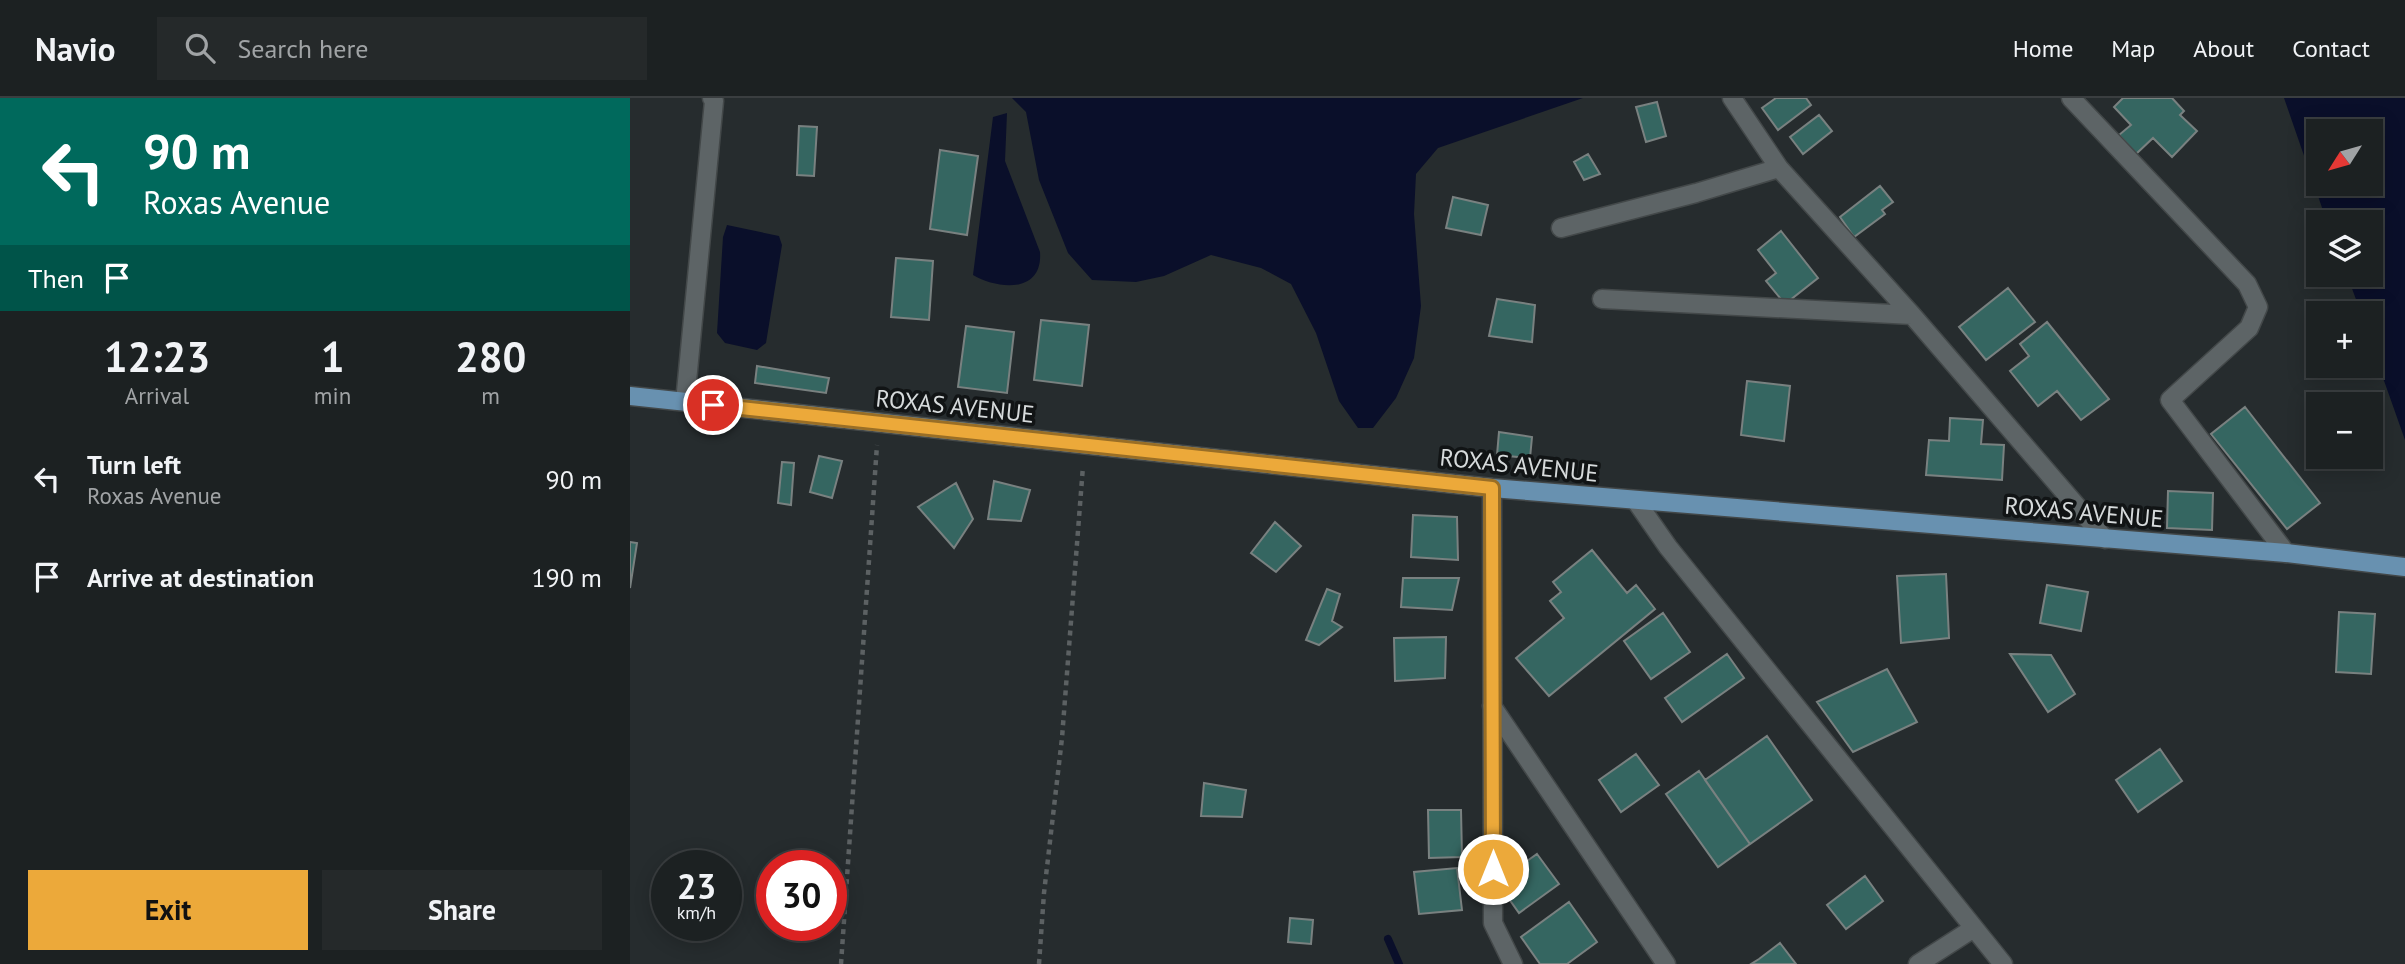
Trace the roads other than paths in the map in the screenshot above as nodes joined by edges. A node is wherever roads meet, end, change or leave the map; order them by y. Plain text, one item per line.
1 (712, 98) edge
2 (1732, 98) edge
3 (2071, 98) edge
4 (1779, 168) junction
5 (1561, 228) dead end
6 (1602, 299) dead end
7 (1913, 315) junction
8 (630, 396) edge
9 (685, 402) junction
10 (1492, 488) junction
11 (1636, 501) junction
12 (2105, 539) junction
13 (2286, 553) junction
14 (2405, 567) edge
15 (1492, 706) junction
16 (1974, 928) junction
17 (1513, 964) edge
18 (1666, 964) edge
19 (1918, 964) edge
20 (2003, 964) edge

1 - 9 street
2 - 4 street
3 - 13 street
4 - 5 street
4 - 7 street
6 - 7 street
7 - 12 street
8 - 9 main road, ROXAS AVENUE
9 - 10 main road, ROXAS AVENUE
10 - 11 main road, ROXAS AVENUE
10 - 15 street
11 - 12 main road, ROXAS AVENUE
11 - 16 street
12 - 13 main road, ROXAS AVENUE
13 - 14 main road, ROXAS AVENUE
15 - 17 street
15 - 18 street
16 - 19 street
16 - 20 street

